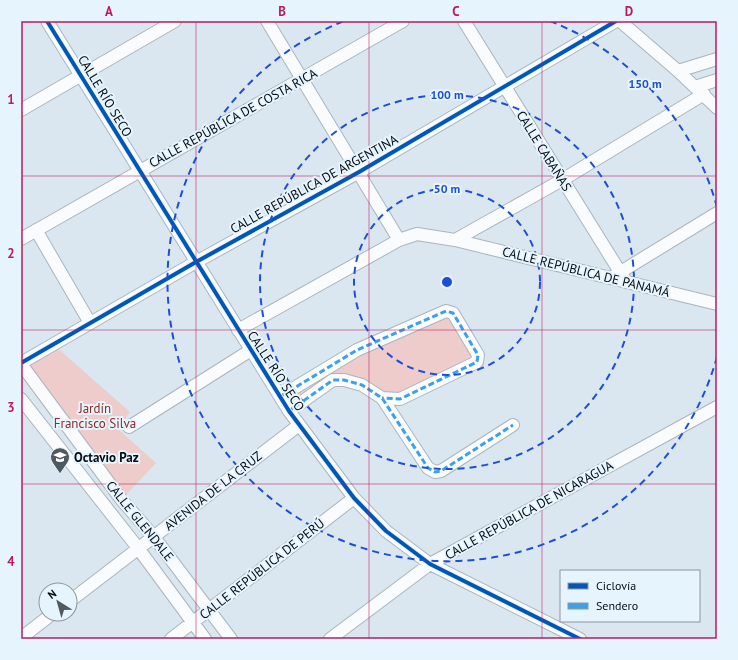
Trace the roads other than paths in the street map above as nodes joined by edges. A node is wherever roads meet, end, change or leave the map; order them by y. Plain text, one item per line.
1 (47, 21) edge
2 (175, 21) edge
3 (267, 21) edge
4 (403, 21) edge
5 (464, 21) edge
6 (616, 21) edge
7 (620, 21) edge
8 (717, 59) edge
9 (678, 71) junction
10 (81, 76) junction
11 (302, 80) junction
12 (717, 80) edge
13 (504, 86) junction
14 (700, 91) junction
15 (717, 108) edge
16 (21, 110) edge
17 (139, 171) junction
18 (359, 172) junction
19 (562, 180) junction
20 (717, 213) edge
21 (36, 230) junction
22 (21, 239) edge
23 (400, 240) junction
24 (455, 240) junction
25 (196, 262) junction
26 (618, 277) junction
27 (717, 304) edge
28 (90, 323) junction
29 (238, 330) junction
30 (251, 350) junction
31 (21, 364) edge
32 (326, 369) junction
33 (333, 380) junction
34 (281, 396) junction
35 (21, 398) edge
36 (382, 398) junction
37 (717, 407) edge
38 (289, 411) junction
39 (299, 424) junction
40 (513, 425) dead end
41 (129, 427) dead end
42 (354, 498) junction
43 (154, 536) junction
44 (138, 548) junction
45 (430, 564) junction
46 (78, 594) edge
47 (209, 610) junction
48 (42, 622) edge
49 (193, 623) junction
50 (21, 638) edge
51 (171, 639) edge
52 (205, 639) edge
53 (231, 639) edge
54 (330, 639) edge
55 (580, 639) edge

1 - 10 street, CALLE RÍO SECO
2 - 10 street
3 - 11 street
4 - 11 street, CALLE REPÚBLICA DE COSTA RICA
5 - 13 street, CALLE CABAÑAS
6 - 13 street, CALLE REPÚBLICA DE ARGENTINA
7 - 9 street
8 - 9 street
9 - 14 street
10 - 16 street
10 - 17 street, CALLE RÍO SECO
11 - 17 street, CALLE REPÚBLICA DE COSTA RICA
11 - 18 street
12 - 14 street
13 - 18 street, CALLE REPÚBLICA DE ARGENTINA
13 - 19 street, CALLE CABAÑAS
14 - 15 street
14 - 19 street
17 - 21 street, CALLE REPÚBLICA DE COSTA RICA
17 - 25 street, CALLE RÍO SECO
18 - 23 street
18 - 25 street, CALLE REPÚBLICA DE ARGENTINA
19 - 24 street
19 - 26 street, CALLE CABAÑAS
20 - 26 street
21 - 22 street, CALLE REPÚBLICA DE COSTA RICA
21 - 28 street
23 - 24 street, CALLE REPÚBLICA DE PANAMÁ
23 - 29 street, CALLE REPÚBLICA DE PANAMÁ
24 - 26 street, CALLE REPÚBLICA DE PANAMÁ
25 - 28 street, CALLE REPÚBLICA DE ARGENTINA
25 - 29 street, CALLE RÍO SECO
26 - 27 street, CALLE REPÚBLICA DE PANAMÁ
28 - 31 street, CALLE REPÚBLICA DE ARGENTINA
29 - 30 street, CALLE RÍO SECO
30 - 34 street, CALLE RÍO SECO
30 - 41 street
31 - 43 street, CALLE GLENDALE
32 - 33 street
32 - 34 street
32 - 36 street
33 - 36 street
33 - 38 street
34 - 38 street, CALLE RÍO SECO
35 - 44 street, CALLE GLENDALE
36 - 40 street
37 - 45 street, CALLE REPÚBLICA DE NICARAGUA
38 - 39 street, CALLE RÍO SECO
39 - 42 street, CALLE RÍO SECO
39 - 43 street, AVENIDA DE LA CRUZ
42 - 45 street, CALLE RÍO SECO
42 - 47 street, CALLE REPÚBLICA DE PERÚ
43 - 44 street, AVENIDA DE LA CRUZ
43 - 47 street, CALLE GLENDALE
44 - 46 street, AVENIDA DE LA CRUZ
44 - 49 street, CALLE GLENDALE
45 - 54 street, CALLE REPÚBLICA DE NICARAGUA
45 - 55 street, CALLE RÍO SECO
47 - 49 street, CALLE REPÚBLICA DE PERÚ
47 - 53 street, CALLE GLENDALE
48 - 50 street
49 - 51 street, CALLE REPÚBLICA DE PERÚ
49 - 52 street, CALLE GLENDALE

